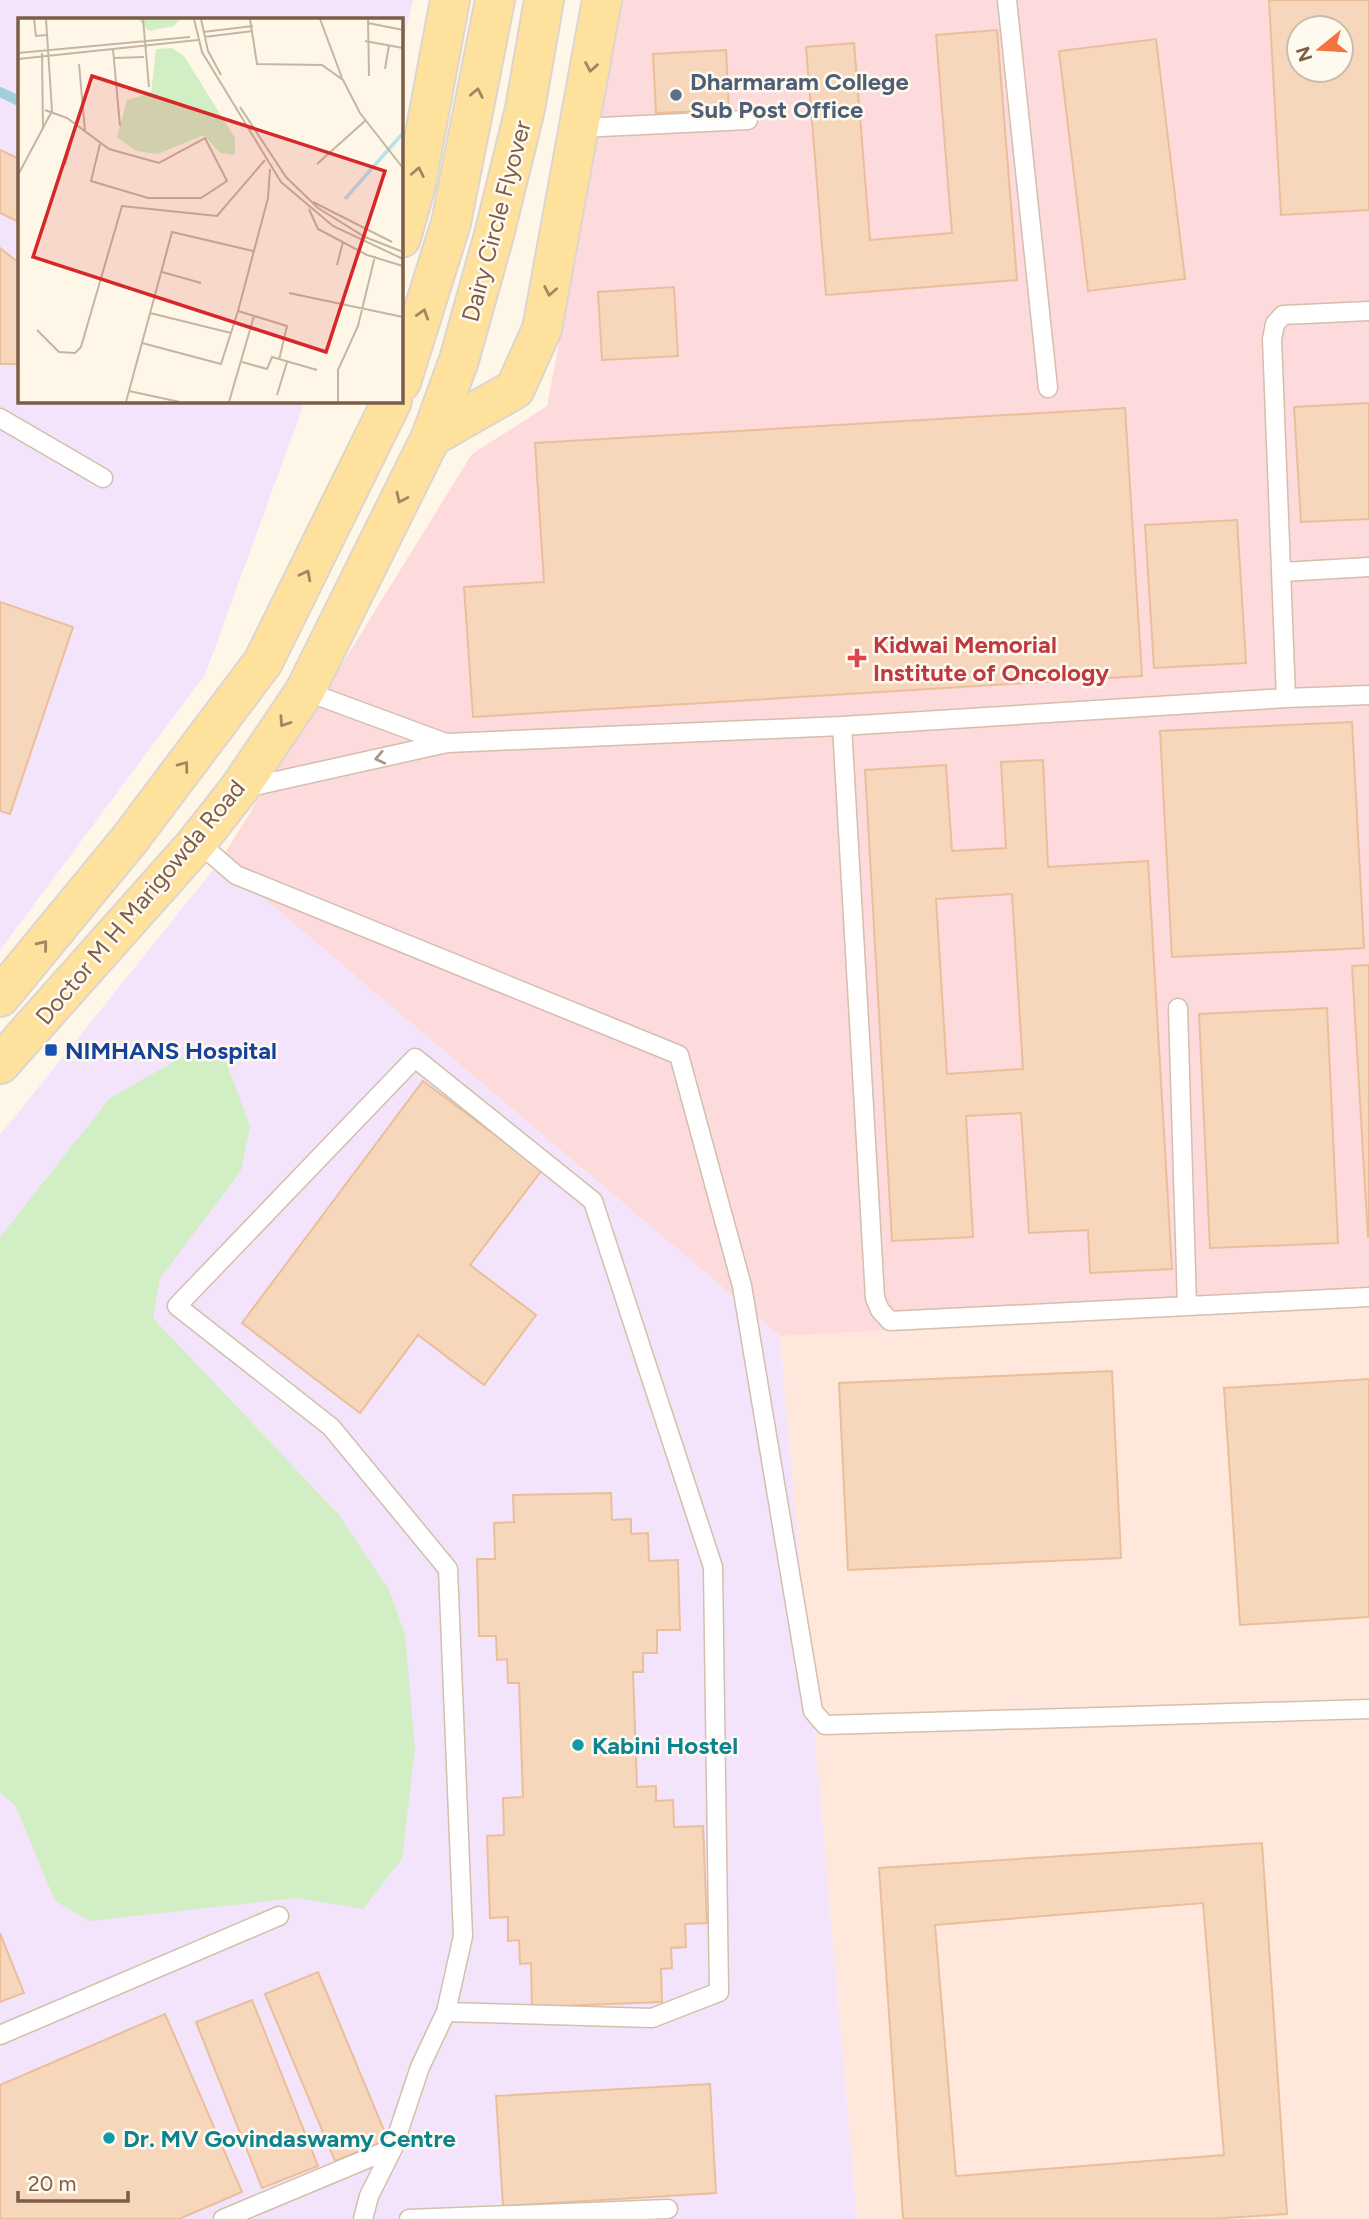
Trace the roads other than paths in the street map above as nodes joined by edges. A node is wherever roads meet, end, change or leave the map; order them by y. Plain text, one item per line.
1 (450, 0) edge
2 (495, 0) edge
3 (544, 0) edge
4 (602, 0) edge
5 (1007, 0) edge
6 (748, 120) dead end
7 (580, 128) junction
8 (402, 234) edge
9 (1369, 311) edge
10 (402, 379) edge
11 (1048, 388) dead end
12 (368, 402) edge
13 (392, 402) edge
14 (0, 418) edge
15 (431, 437) junction
16 (372, 444) junction
17 (103, 478) dead end
18 (1369, 567) edge
19 (1282, 572) junction
20 (305, 691) junction
21 (1369, 695) edge
22 (1286, 698) junction
23 (842, 726) junction
24 (447, 743) junction
25 (239, 789) junction
26 (194, 846) junction
27 (0, 998) edge
28 (1178, 1008) dead end
29 (0, 1064) edge
30 (1369, 1297) edge
31 (1187, 1306) junction
32 (1369, 1709) edge
33 (279, 1916) dead end
34 (446, 2012) junction
35 (0, 2035) edge
36 (393, 2148) junction
37 (668, 2209) dead end
38 (223, 2219) edge
39 (363, 2219) edge
40 (409, 2219) edge

8 -> 1 main road
10 -> 2 main road, Dairy Circle Flyover
3 - 15 main road, Dairy Circle Flyover
4 -> 7 main road
5 - 11 lane
6 - 7 lane
7 -> 15 main road
9 - 19 lane
12 - 16 main road
13 - 16 main road
14 - 17 lane
15 -> 20 main road, Doctor M H Marigowda Road
27 -> 16 main road, Doctor M H Marigowda Road
18 - 19 lane
19 - 22 lane
20 - 24 lane
20 -> 25 main road, Doctor M H Marigowda Road
21 - 22 lane
22 - 23 lane
23 - 24 lane
23 - 31 lane
24 -> 25 lane
25 - 26 main road, Doctor M H Marigowda Road
26 - 29 main road, Doctor M H Marigowda Road
26 - 32 lane
28 - 31 lane
30 - 31 lane
33 - 35 lane
34 - 34 lane
34 - 36 lane
36 - 38 lane
36 - 39 lane
37 - 40 lane

